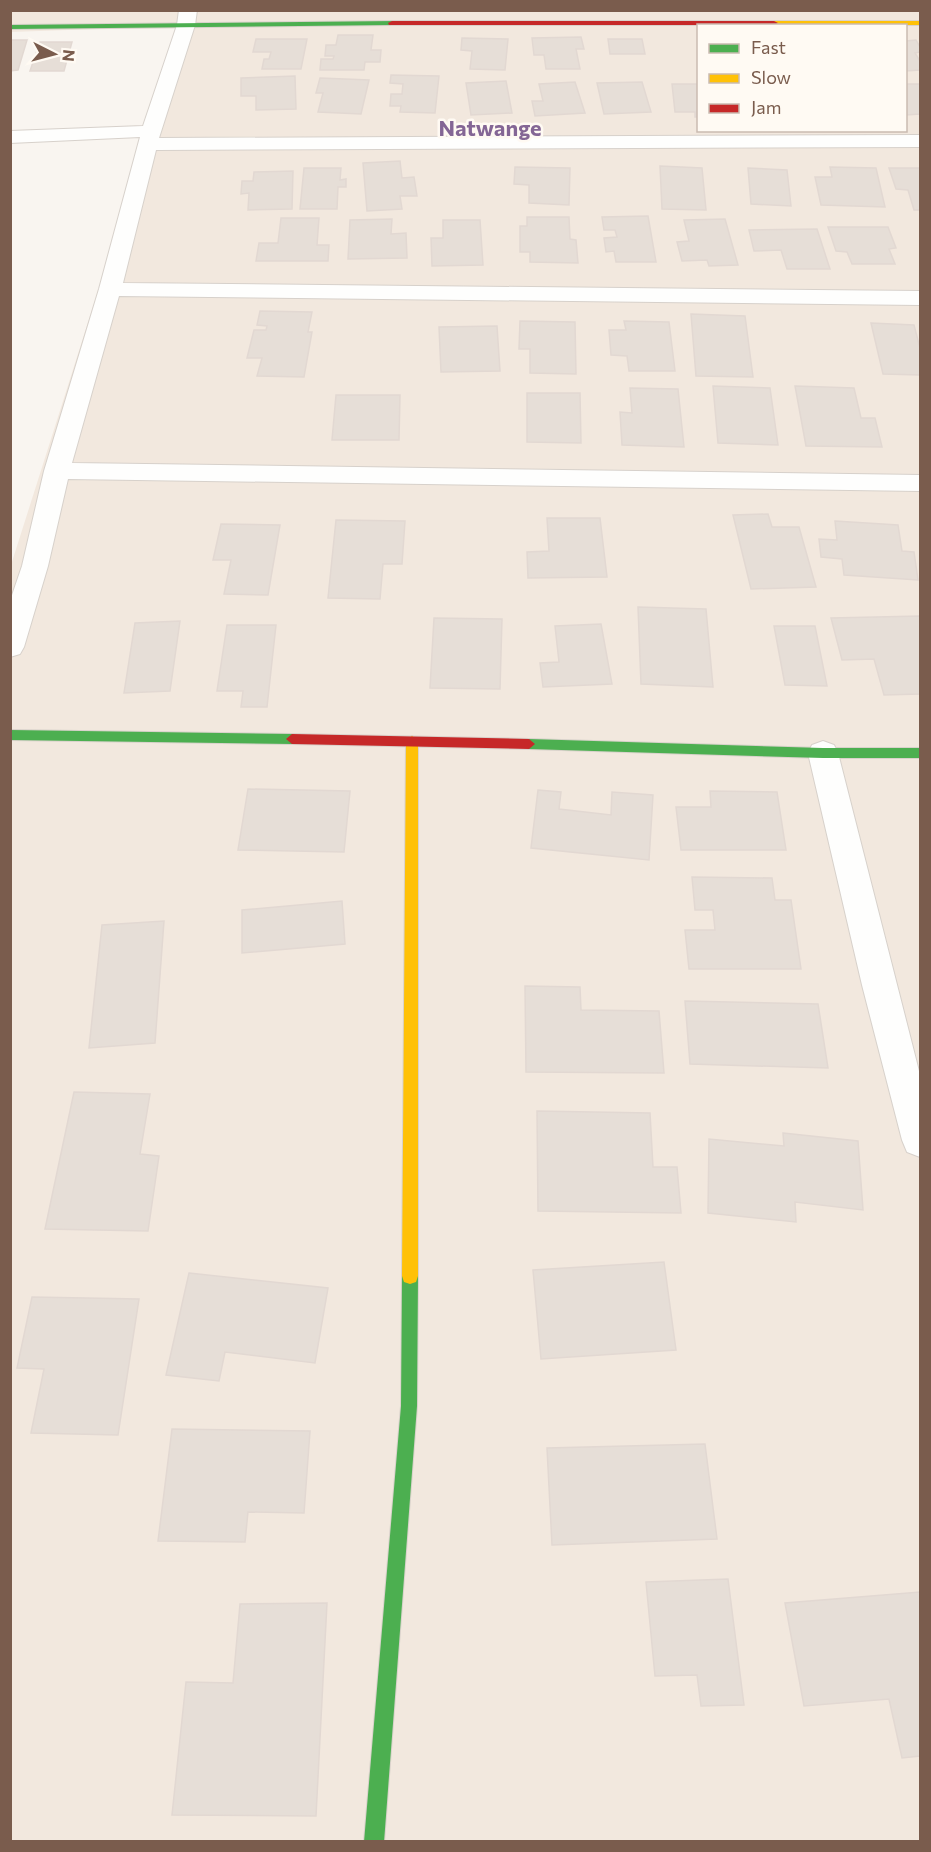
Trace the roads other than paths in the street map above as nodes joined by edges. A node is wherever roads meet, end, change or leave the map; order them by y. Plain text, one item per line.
1 (187, 18) edge
2 (921, 23) edge
3 (10, 27) edge
4 (10, 137) edge
5 (149, 137) junction
6 (921, 141) edge
7 (110, 289) junction
8 (921, 298) edge
9 (57, 471) junction
10 (921, 483) edge
11 (10, 647) edge
12 (10, 735) edge
13 (412, 741) junction
14 (823, 753) junction
15 (921, 753) edge
16 (921, 1140) edge
17 (374, 1842) edge

1 - 2 street
1 - 3 street
1 - 5 street
4 - 5 street
5 - 6 street
5 - 7 street
7 - 8 street
7 - 9 street
9 - 10 street
9 - 11 street
12 - 13 street
13 - 14 street
13 - 17 street
14 - 15 street
14 - 16 street

